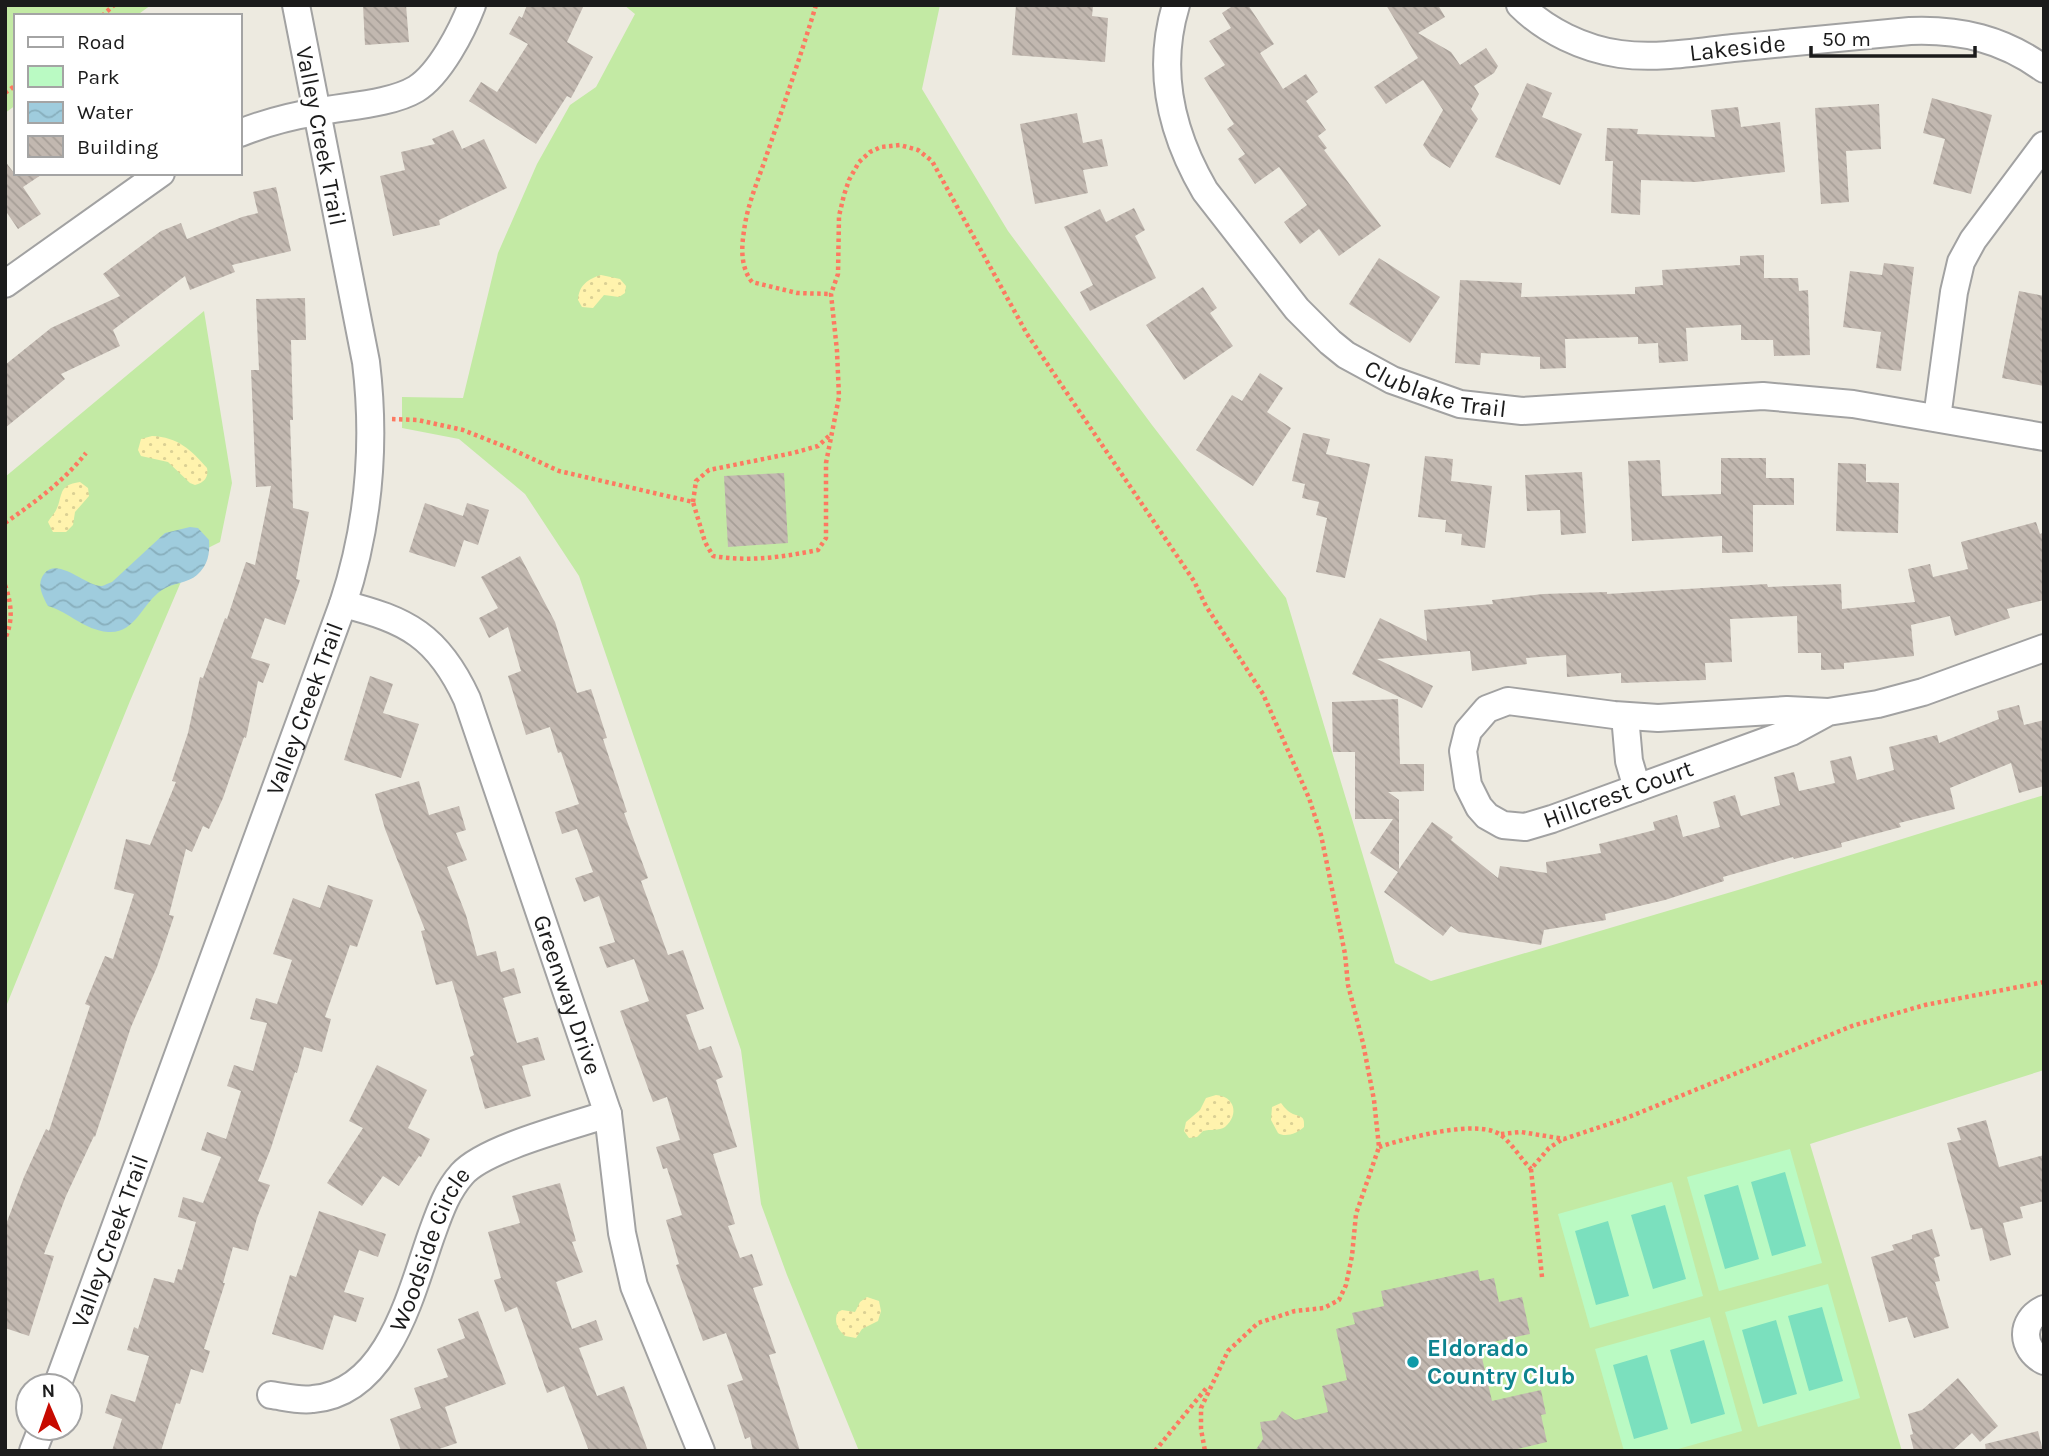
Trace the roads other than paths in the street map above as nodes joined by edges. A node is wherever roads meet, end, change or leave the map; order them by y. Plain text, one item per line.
1 (296, 5) edge
2 (472, 5) edge
3 (1176, 5) edge
4 (1520, 5) edge
5 (2044, 69) edge
6 (315, 112) junction
7 (242, 132) edge
8 (2044, 145) edge
9 (158, 175) edge
10 (5, 284) edge
11 (1937, 418) junction
12 (2044, 437) edge
13 (343, 604) junction
14 (2044, 648) edge
15 (1828, 712) junction
16 (1625, 716) junction
17 (1637, 788) junction
18 (608, 1114) junction
19 (2044, 1308) edge
20 (2044, 1361) edge
21 (62, 1372) edge
22 (271, 1395) dead end
23 (701, 1451) edge

1 - 6 street, Valley Creek Trail
2 - 6 street
3 - 11 street, Clublake Trail
4 - 5 street, Lakeside
6 - 7 street
6 - 13 street, Valley Creek Trail
8 - 11 street
9 - 10 street
11 - 12 street, Clublake Trail
13 - 18 street, Greenway Drive
13 - 21 street, Valley Creek Trail
14 - 15 street, Hillcrest Court
15 - 16 street, Hillcrest Court
15 - 17 street, Hillcrest Court
16 - 17 street
16 - 17 street, Hillcrest Court
18 - 22 street, Woodside Circle
18 - 23 street, Greenway Drive
19 - 20 street

